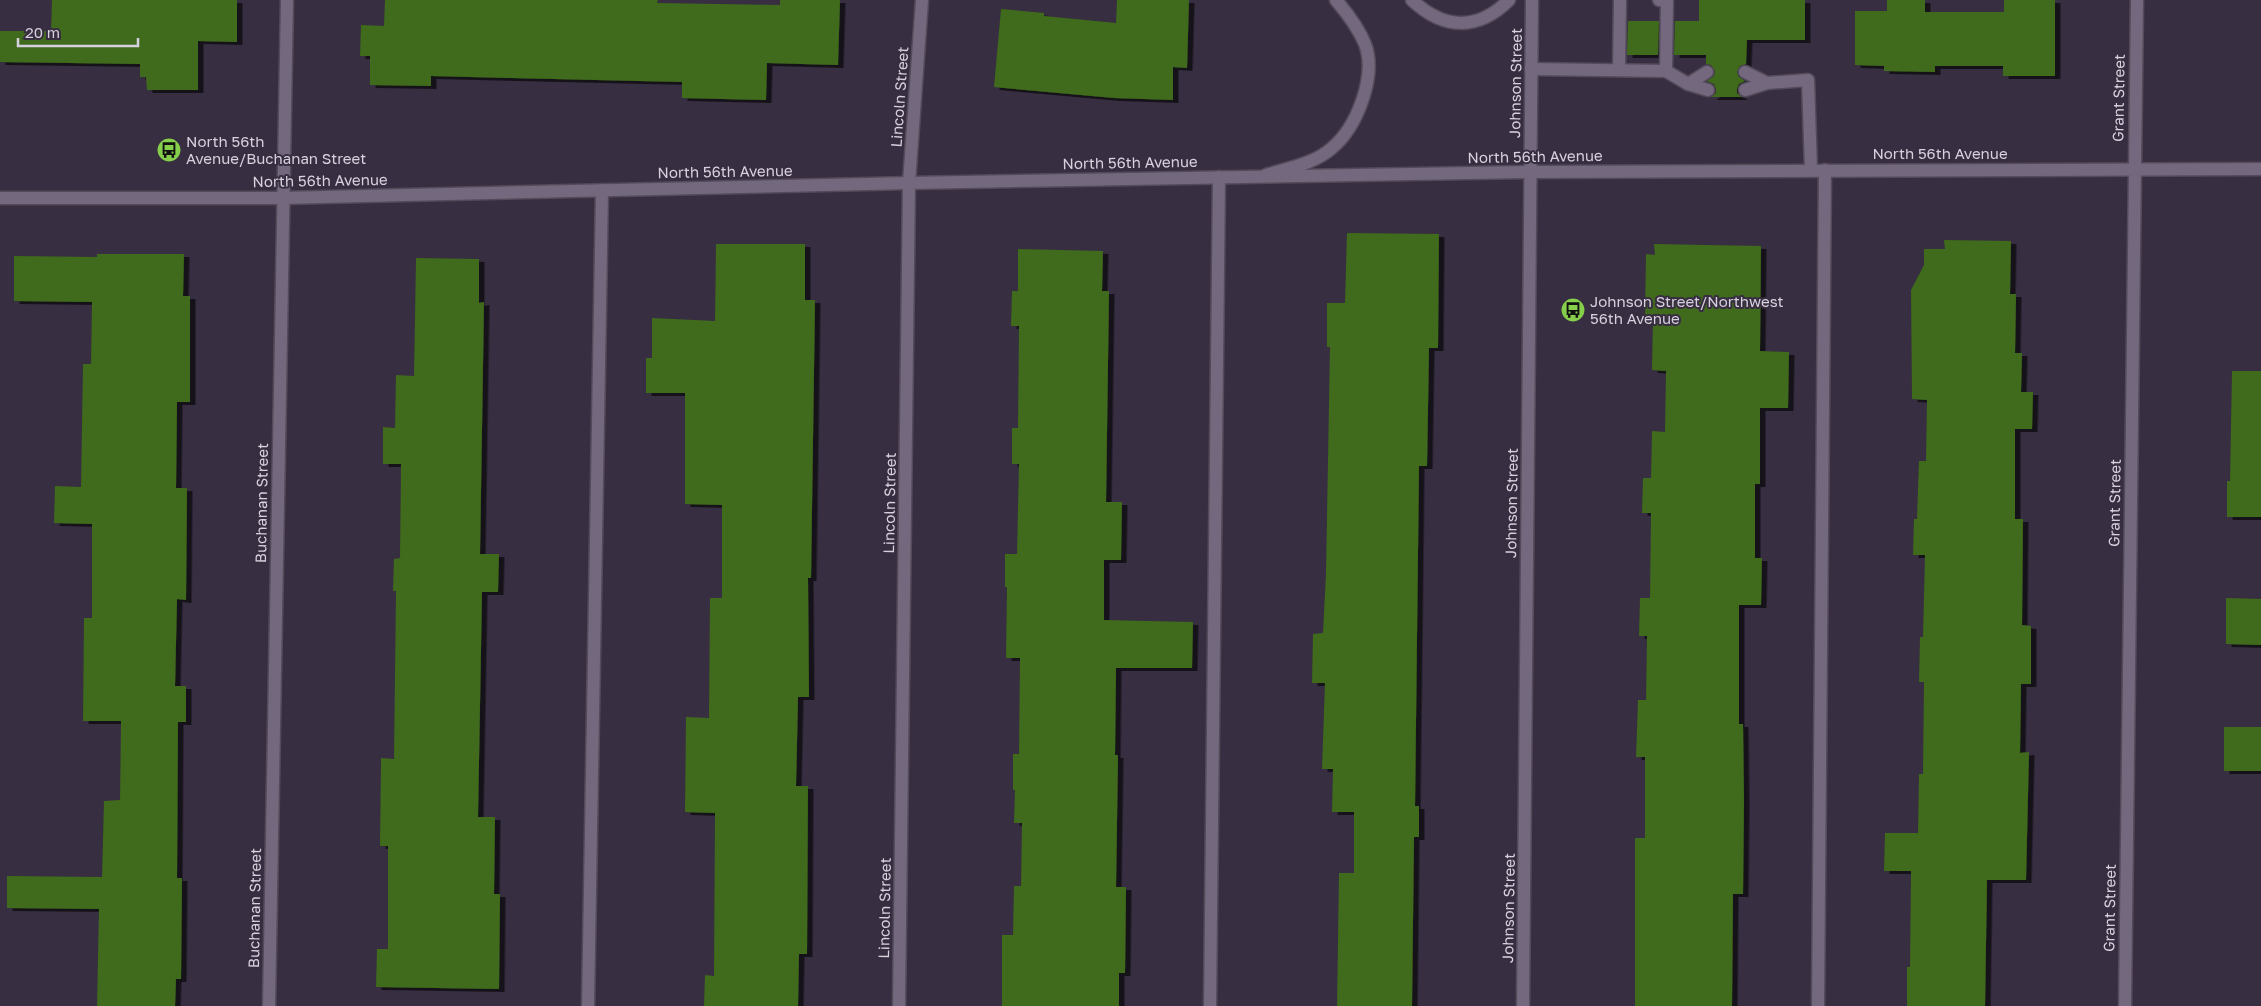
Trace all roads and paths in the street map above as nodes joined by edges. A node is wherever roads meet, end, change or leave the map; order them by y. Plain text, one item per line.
1 (287, 0) edge
2 (922, 0) edge
3 (1336, 0) edge
4 (1412, 0) edge
5 (1509, 0) edge
6 (1532, 0) edge
7 (1620, 0) edge
8 (1659, 0) edge
9 (2137, 0) edge
10 (1531, 69) junction
11 (1619, 70) junction
12 (1666, 71) junction
13 (1707, 72) dead end
14 (1745, 72) dead end
15 (1767, 82) junction
16 (1688, 84) junction
17 (1708, 90) dead end
18 (1745, 90) dead end
19 (2133, 169) junction
20 (2261, 169) edge
21 (1811, 170) junction
22 (1825, 170) junction
23 (1530, 172) junction
24 (1220, 177) junction
25 (1259, 177) junction
26 (909, 183) junction
27 (602, 190) junction
28 (0, 198) edge
29 (282, 198) junction
30 (269, 1006) edge
31 (588, 1006) edge
32 (899, 1006) edge
33 (1210, 1006) edge
34 (1523, 1006) edge
35 (1818, 1006) edge
36 (2125, 1006) edge

1 - 29 street, Buchanan Street
2 - 26 street, Lincoln Street
3 - 25 street
4 - 5 street
6 - 10 street, Johnson Street
7 - 11 street
8 - 12 street
9 - 19 street, Grant Street
10 - 11 street
10 - 23 street, Johnson Street
11 - 12 street
12 - 16 street
13 - 16 street
14 - 15 street
15 - 18 street
15 - 21 street
16 - 17 street
19 - 20 street, North 56th Avenue
19 - 22 street, North 56th Avenue
19 - 36 street, Grant Street
21 - 22 street, North 56th Avenue
21 - 23 street, North 56th Avenue
22 - 35 street
23 - 25 street, North 56th Avenue
23 - 34 street, Johnson Street
24 - 25 street, North 56th Avenue
24 - 26 street, North 56th Avenue
24 - 33 street
26 - 27 street, North 56th Avenue
26 - 32 street, Lincoln Street
27 - 29 street, North 56th Avenue
27 - 31 street
28 - 29 street, North 56th Avenue
29 - 30 street, Buchanan Street

